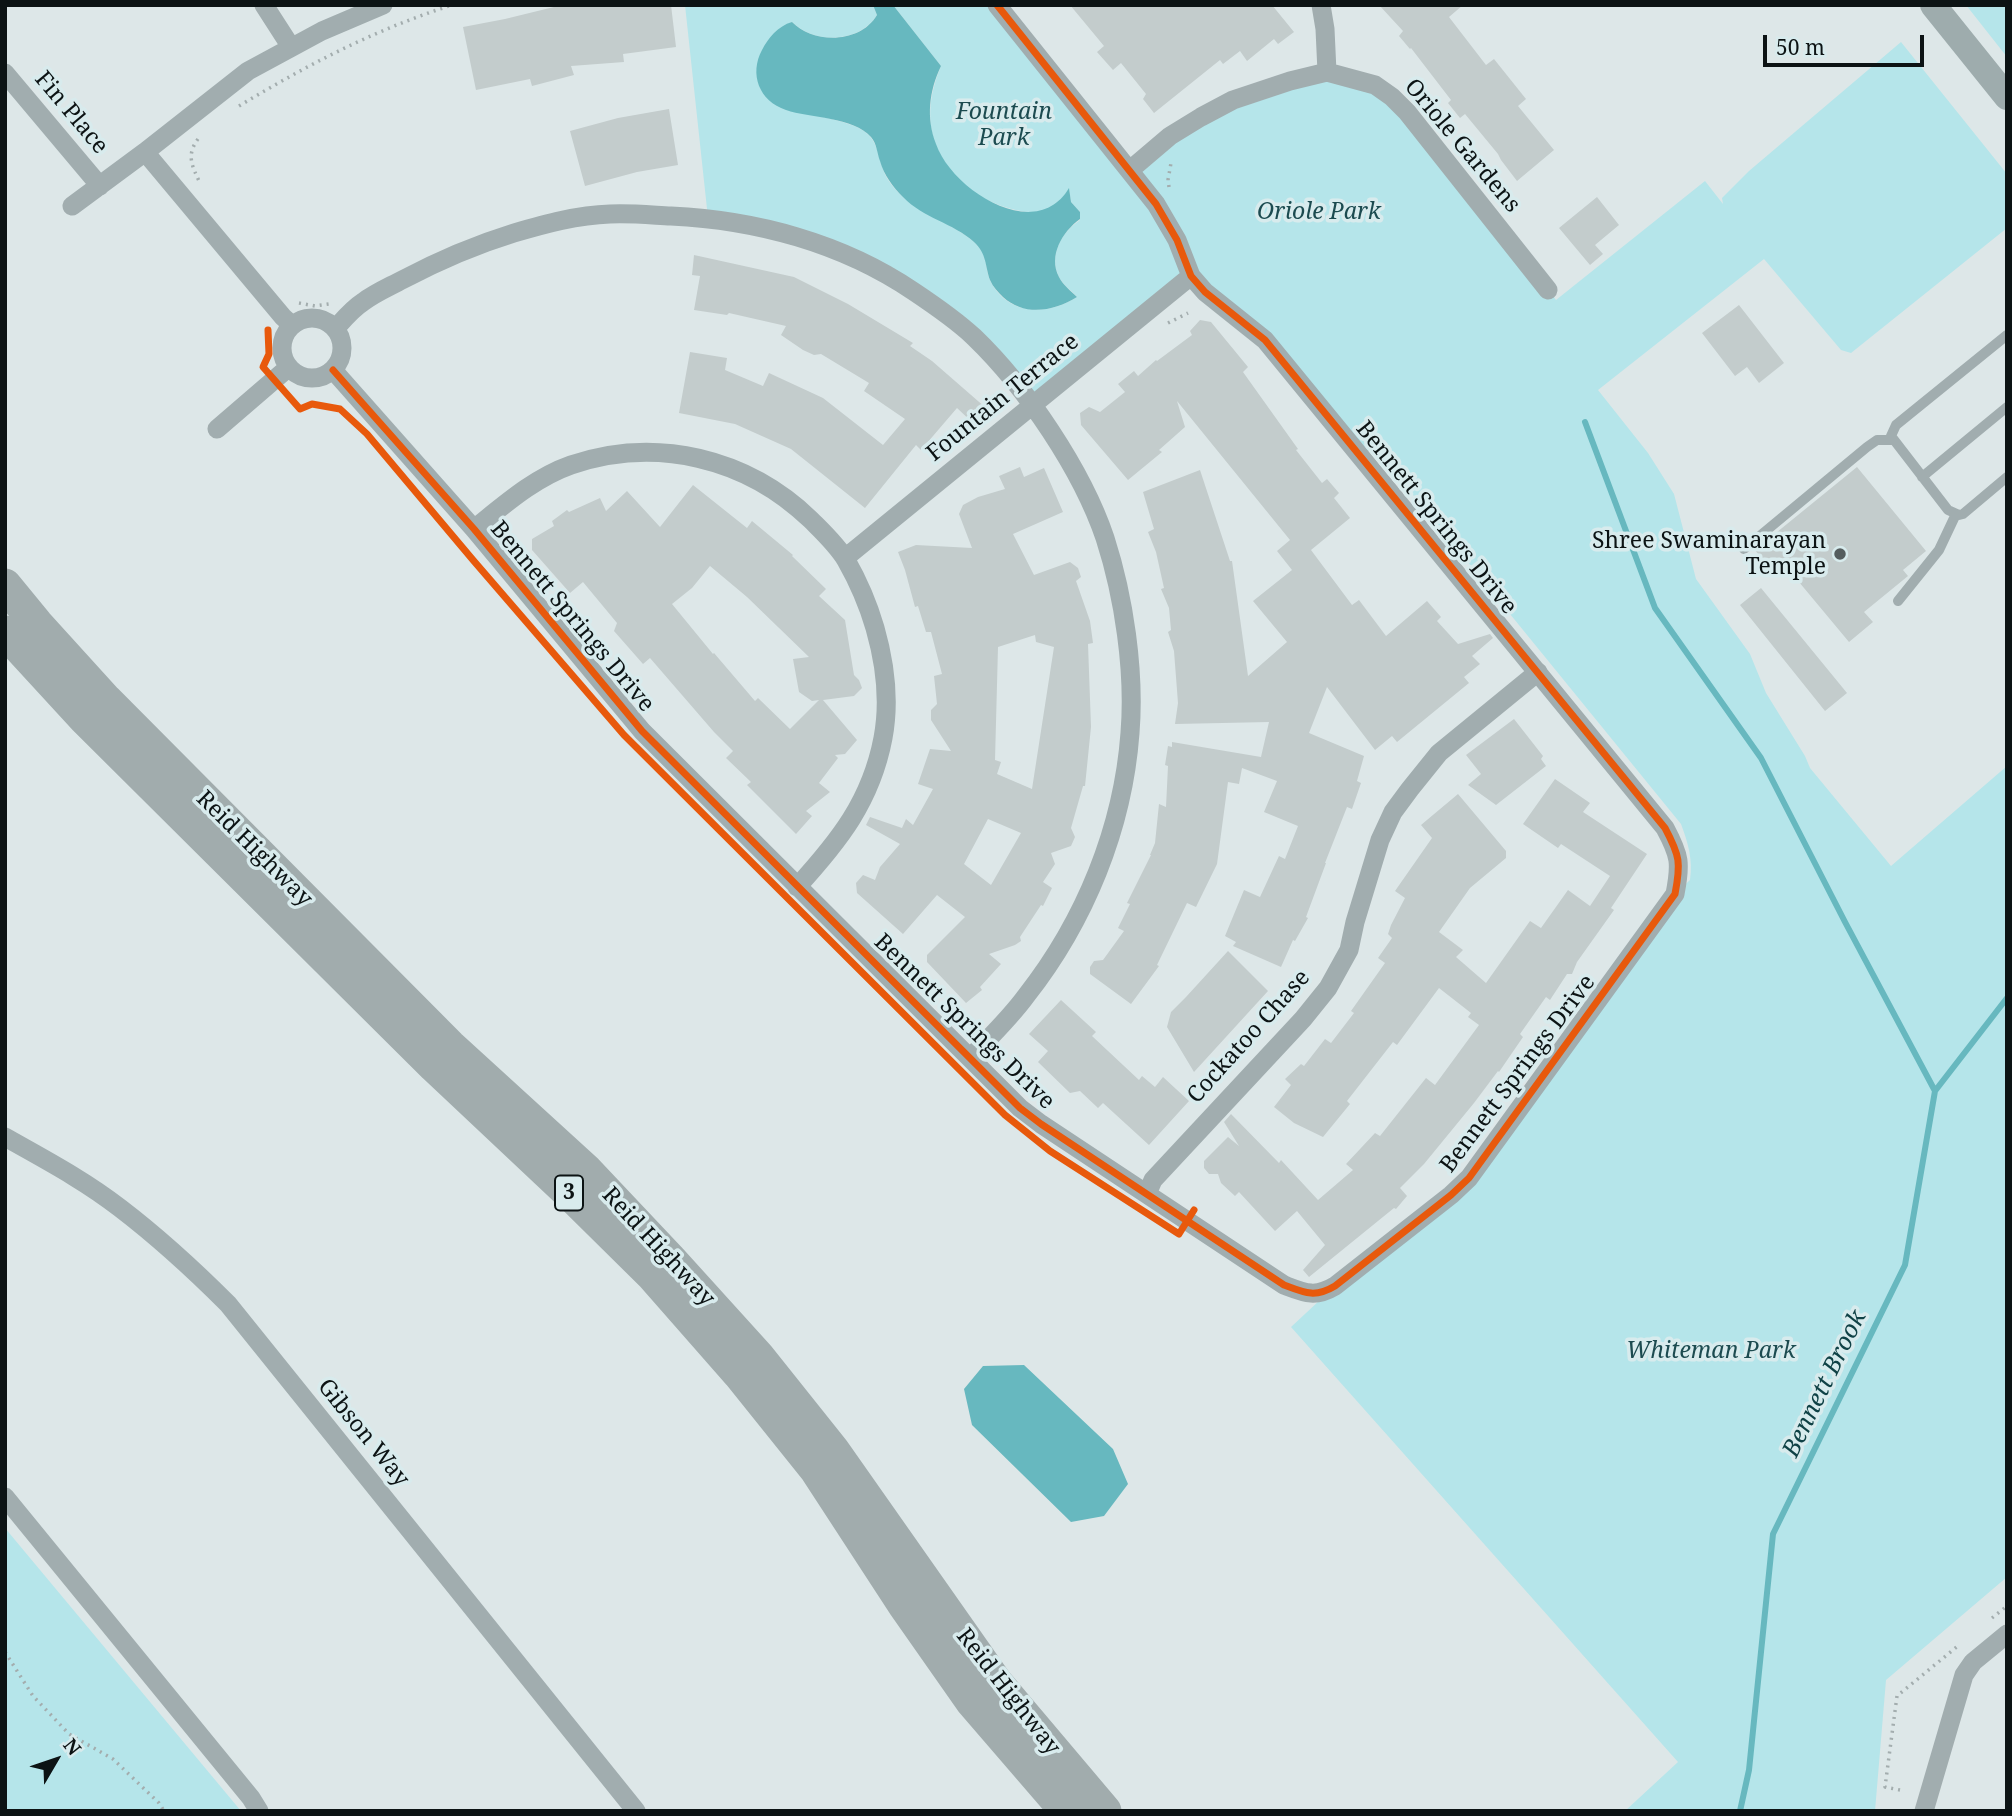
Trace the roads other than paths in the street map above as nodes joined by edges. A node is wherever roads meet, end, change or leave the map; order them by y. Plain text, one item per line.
1 (264, 5) edge
2 (383, 5) edge
3 (997, 5) edge
4 (1321, 5) edge
5 (1933, 5) edge
6 (291, 47) junction
7 (1327, 72) junction
8 (5, 73) edge
9 (2007, 97) edge
10 (145, 152) junction
11 (1130, 170) junction
12 (100, 186) junction
13 (72, 206) dead end
14 (1191, 276) junction
15 (1548, 290) dead end
16 (292, 325) junction
17 (335, 328) junction
18 (2007, 335) edge
19 (289, 367) junction
20 (333, 370) junction
21 (1032, 405) junction
22 (2007, 408) edge
23 (217, 429) dead end
24 (1893, 440) junction
25 (1922, 477) junction
26 (2007, 477) edge
27 (1956, 514) junction
28 (474, 529) junction
29 (1744, 549) dead end
30 (845, 558) junction
31 (5, 586) edge
32 (1898, 601) dead end
33 (5, 632) edge
34 (1538, 672) junction
35 (797, 887) junction
36 (970, 1058) junction
37 (5, 1137) edge
38 (1147, 1194) junction
39 (5, 1497) edge
40 (2007, 1634) edge
41 (259, 1811) edge
42 (636, 1811) edge
43 (1066, 1811) edge
44 (1105, 1811) edge
45 (1924, 1811) edge

1 - 6 street
2 - 6 street
3 - 11 street, Bennett Springs Drive
4 - 7 street
5 - 9 main road
6 - 10 street
7 - 11 street, Oriole Gardens
7 - 15 street, Oriole Gardens
8 - 12 street, Fin Place
10 - 12 street
10 - 16 street
11 - 14 street, Bennett Springs Drive
12 - 13 street
14 - 21 street, Fountain Terrace
14 - 34 street, Bennett Springs Drive
16 - 17 street
16 - 19 street
17 - 20 street
17 - 21 street
18 - 24 lane
19 - 20 street
19 - 23 street
20 - 28 street, Bennett Springs Drive
21 - 30 street, Fountain Terrace
21 - 36 street
22 - 25 lane
24 - 25 lane
24 - 29 lane
25 - 27 lane
26 - 27 lane
27 - 32 lane
28 - 30 street
28 - 35 street, Bennett Springs Drive
30 - 35 street
31 - 44 highway, Reid Highway / 3
33 - 43 highway, Reid Highway / 3
34 - 38 street, Cockatoo Chase
34 - 38 street, Bennett Springs Drive
35 - 36 street, Bennett Springs Drive
36 - 38 street, Bennett Springs Drive
37 - 42 street, Gibson Way
39 - 41 street
40 - 45 street

